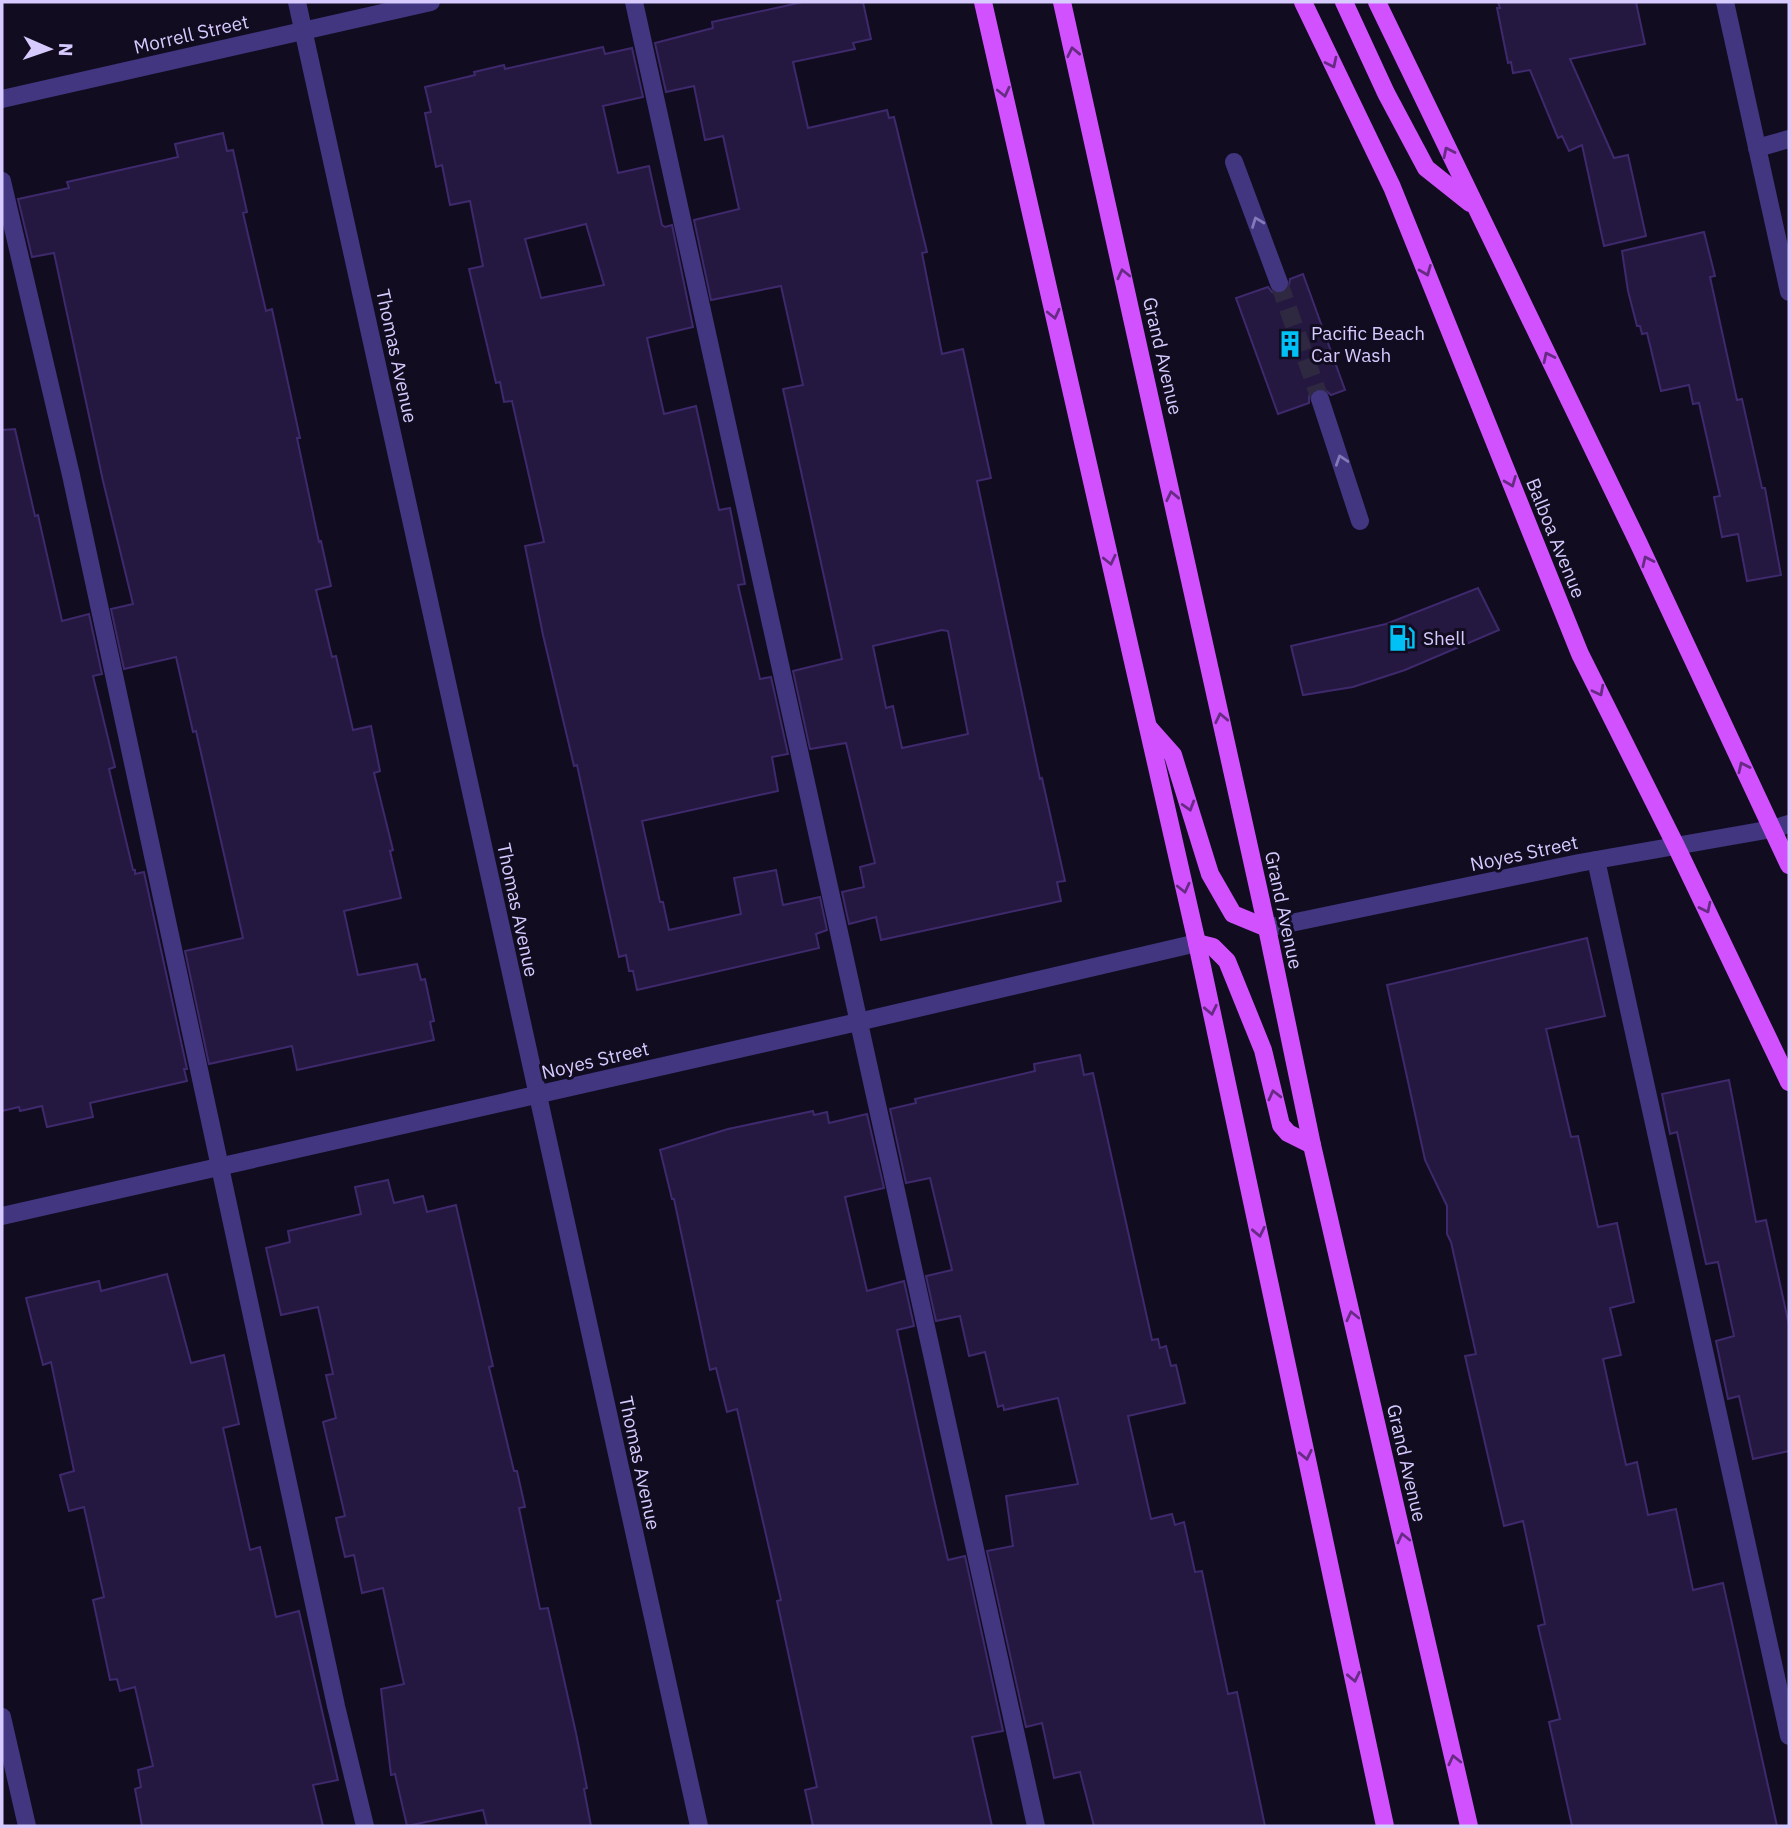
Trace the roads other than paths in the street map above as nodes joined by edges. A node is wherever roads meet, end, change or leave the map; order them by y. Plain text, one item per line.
1 (297, 2) edge
2 (431, 2) edge
3 (634, 2) edge
4 (983, 2) edge
5 (1062, 2) edge
6 (1303, 2) edge
7 (1344, 2) edge
8 (1377, 2) edge
9 (1725, 2) edge
10 (303, 31) junction
11 (2, 99) edge
12 (1789, 139) edge
13 (1757, 148) junction
14 (1234, 162) dead end
15 (2, 181) edge
16 (1475, 208) junction
17 (1279, 283) tunnel mouth
18 (1789, 292) edge
19 (1320, 399) tunnel mouth
20 (1360, 521) dead end
21 (1147, 726) junction
22 (1781, 827) edge
23 (1676, 846) junction
24 (1596, 860) junction
25 (1789, 865) edge
26 (1267, 928) junction
27 (1197, 943) junction
28 (858, 1022) junction
29 (1789, 1082) edge
30 (537, 1095) junction
31 (1312, 1145) junction
32 (219, 1167) junction
33 (2, 1216) edge
34 (2, 1717) edge
35 (1789, 1736) edge
36 (27, 1826) edge
37 (365, 1826) edge
38 (699, 1826) edge
39 (1036, 1826) edge
40 (1385, 1826) edge
41 (1469, 1826) edge

1 - 10 street, Thomas Avenue
2 - 10 street, Morrell Street
3 - 28 street
4 -> 21 main road
26 -> 5 main road, Grand Avenue
6 -> 23 main road, Balboa Avenue
7 - 16 main road
16 -> 8 main road
9 - 13 street
10 - 11 street, Morrell Street
10 - 30 street, Thomas Avenue
12 - 13 street
13 - 18 street
17 -> 14 street
15 - 32 street
22 -> 16 main road
20 -> 19 street
21 -> 26 main road
21 -> 27 main road
22 - 23 street, Noyes Street
22 - 25 main road
23 - 24 street, Noyes Street
23 -> 29 main road, Balboa Avenue
24 - 26 street, Noyes Street
24 - 35 street
26 - 31 main road, Grand Avenue
27 - 28 street, Noyes Street
31 -> 27 main road
27 -> 40 main road
28 - 30 street, Noyes Street
28 - 39 street
30 - 32 street, Noyes Street
30 - 38 street, Thomas Avenue
41 -> 31 main road, Grand Avenue
32 - 33 street, Noyes Street
32 - 37 street
34 - 36 street

